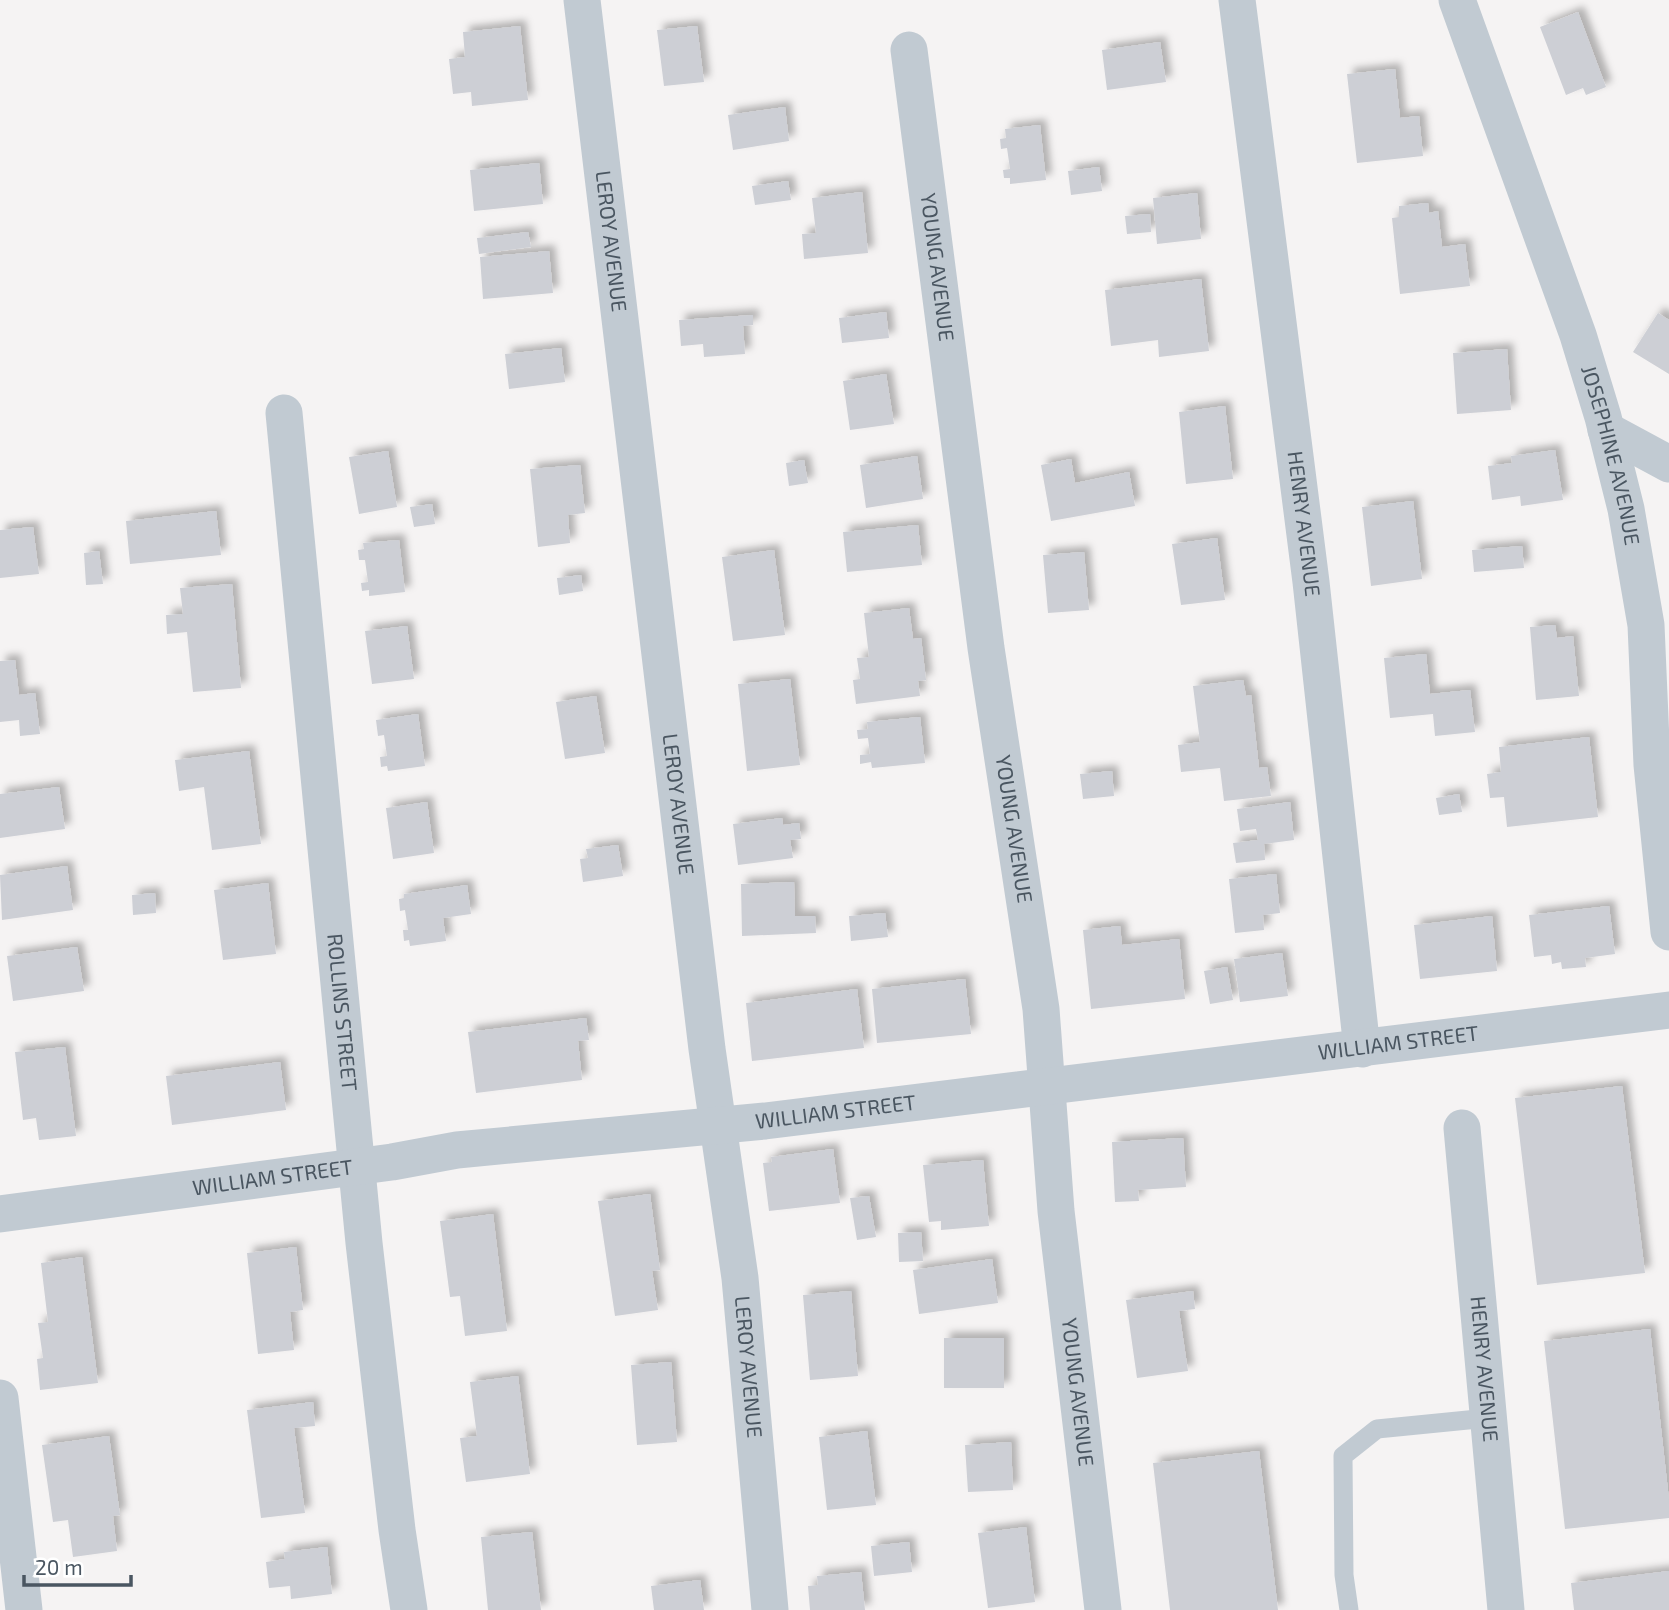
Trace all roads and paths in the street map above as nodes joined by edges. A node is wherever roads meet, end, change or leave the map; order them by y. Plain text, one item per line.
1 (582, 0) edge
2 (1237, 0) edge
3 (1457, 0) edge
4 (909, 50) dead end
5 (284, 413) dead end
6 (1606, 430) junction
7 (1669, 464) edge
8 (1669, 932) edge
9 (1669, 1010) edge
10 (1362, 1049) junction
11 (1047, 1086) junction
12 (718, 1125) junction
13 (1462, 1128) dead end
14 (357, 1166) junction
15 (0, 1214) edge
16 (0, 1398) edge
17 (1488, 1418) junction
18 (24, 1610) edge
19 (409, 1610) edge
20 (770, 1610) edge
21 (1103, 1610) edge
22 (1349, 1610) edge
23 (1506, 1610) edge

1 - 12 street, LEROY AVENUE
2 - 10 street, HENRY AVENUE
3 - 6 street, JOSEPHINE AVENUE
4 - 11 street, YOUNG AVENUE
5 - 14 street, ROLLINS STREET
6 - 7 street
6 - 8 street, JOSEPHINE AVENUE
9 - 10 street, WILLIAM STREET
10 - 11 street, WILLIAM STREET
11 - 12 street, WILLIAM STREET
11 - 21 street, YOUNG AVENUE
12 - 14 street, WILLIAM STREET
12 - 20 street, LEROY AVENUE
13 - 17 street, HENRY AVENUE
14 - 15 street, WILLIAM STREET
14 - 19 street, ROLLINS STREET
16 - 18 street
17 - 22 lane
17 - 23 street, HENRY AVENUE

